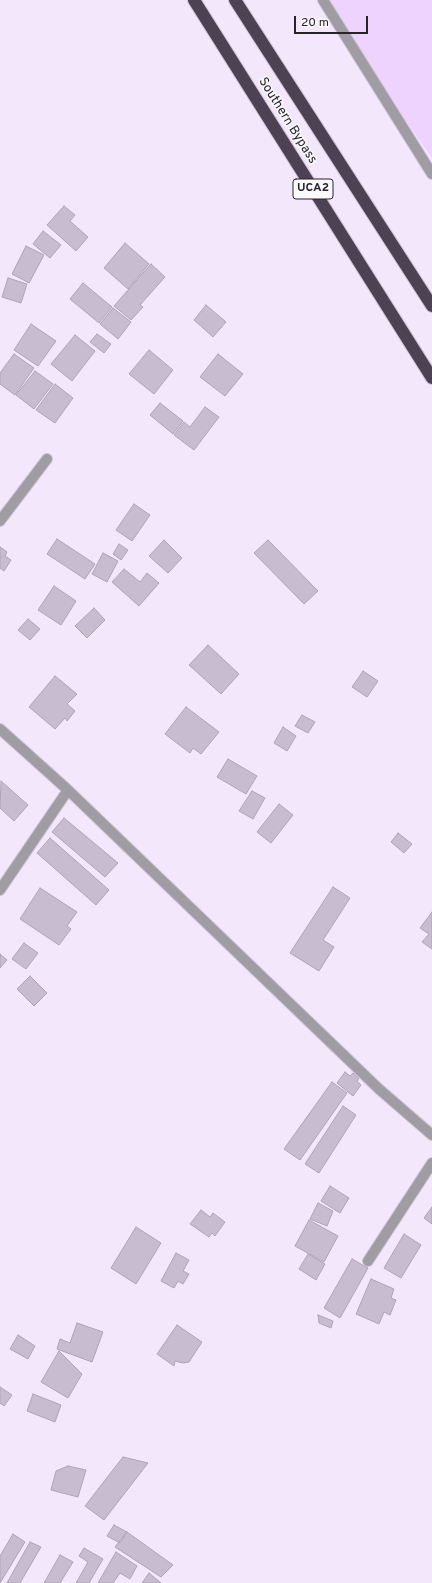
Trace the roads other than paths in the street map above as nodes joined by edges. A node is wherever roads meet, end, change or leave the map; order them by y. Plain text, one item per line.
1 (194, 0) edge
2 (235, 0) edge
3 (323, 0) edge
4 (432, 174) edge
5 (432, 306) edge
6 (432, 378) edge
7 (46, 459) dead end
8 (0, 521) edge
9 (0, 729) edge
10 (68, 790) junction
11 (0, 890) edge
12 (432, 1135) edge
13 (432, 1163) edge
14 (368, 1261) dead end

1 - 6 highway, Southern Bypass / UCA2
2 - 5 highway, Southern Bypass / UCA2
3 - 4 street
7 - 8 street
9 - 10 street
10 - 11 street
10 - 12 street
13 - 14 street

